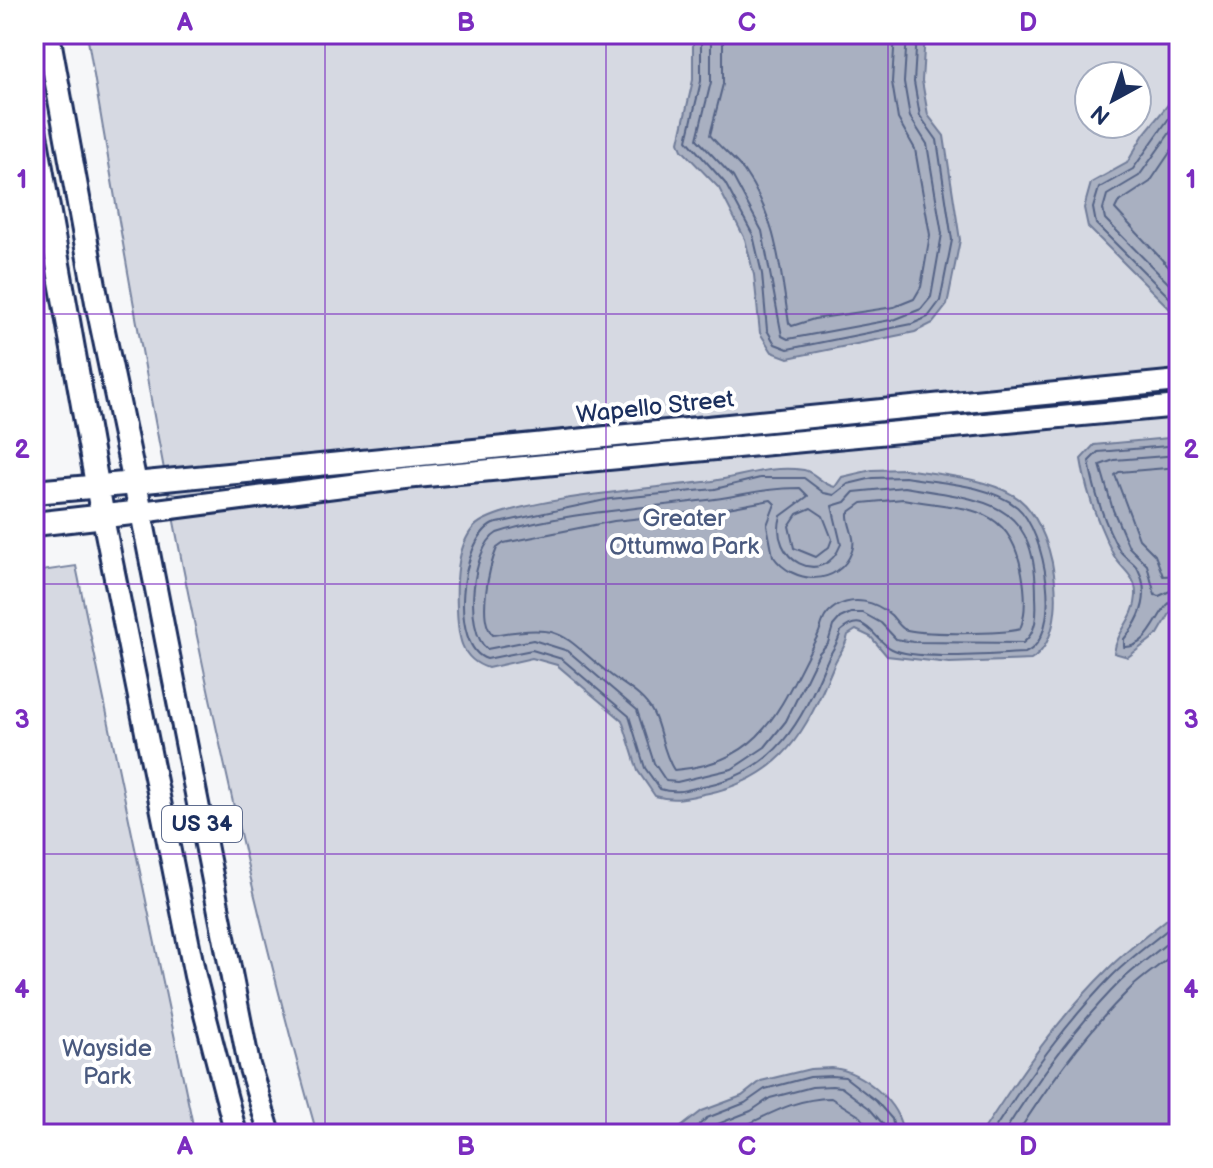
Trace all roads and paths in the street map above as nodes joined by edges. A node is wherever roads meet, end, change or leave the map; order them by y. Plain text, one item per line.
1 (48, 34) edge
2 (34, 129) edge
3 (1179, 381) edge
4 (1179, 406) edge
5 (135, 483) junction
6 (98, 486) junction
7 (34, 492) edge
8 (141, 512) junction
9 (103, 518) junction
10 (34, 524) edge
11 (236, 1134) edge
12 (270, 1134) edge

1 - 5 highway, US 34
2 - 6 highway, US 34
3 - 5 main road, Wapello Street
4 - 8 main road, Wapello Street
5 - 6 highway
5 - 8 highway, US 34
6 - 7 highway
6 - 9 highway, US 34
8 - 9 highway
8 - 12 main road, US 34
9 - 10 highway
9 - 11 main road, US 34

